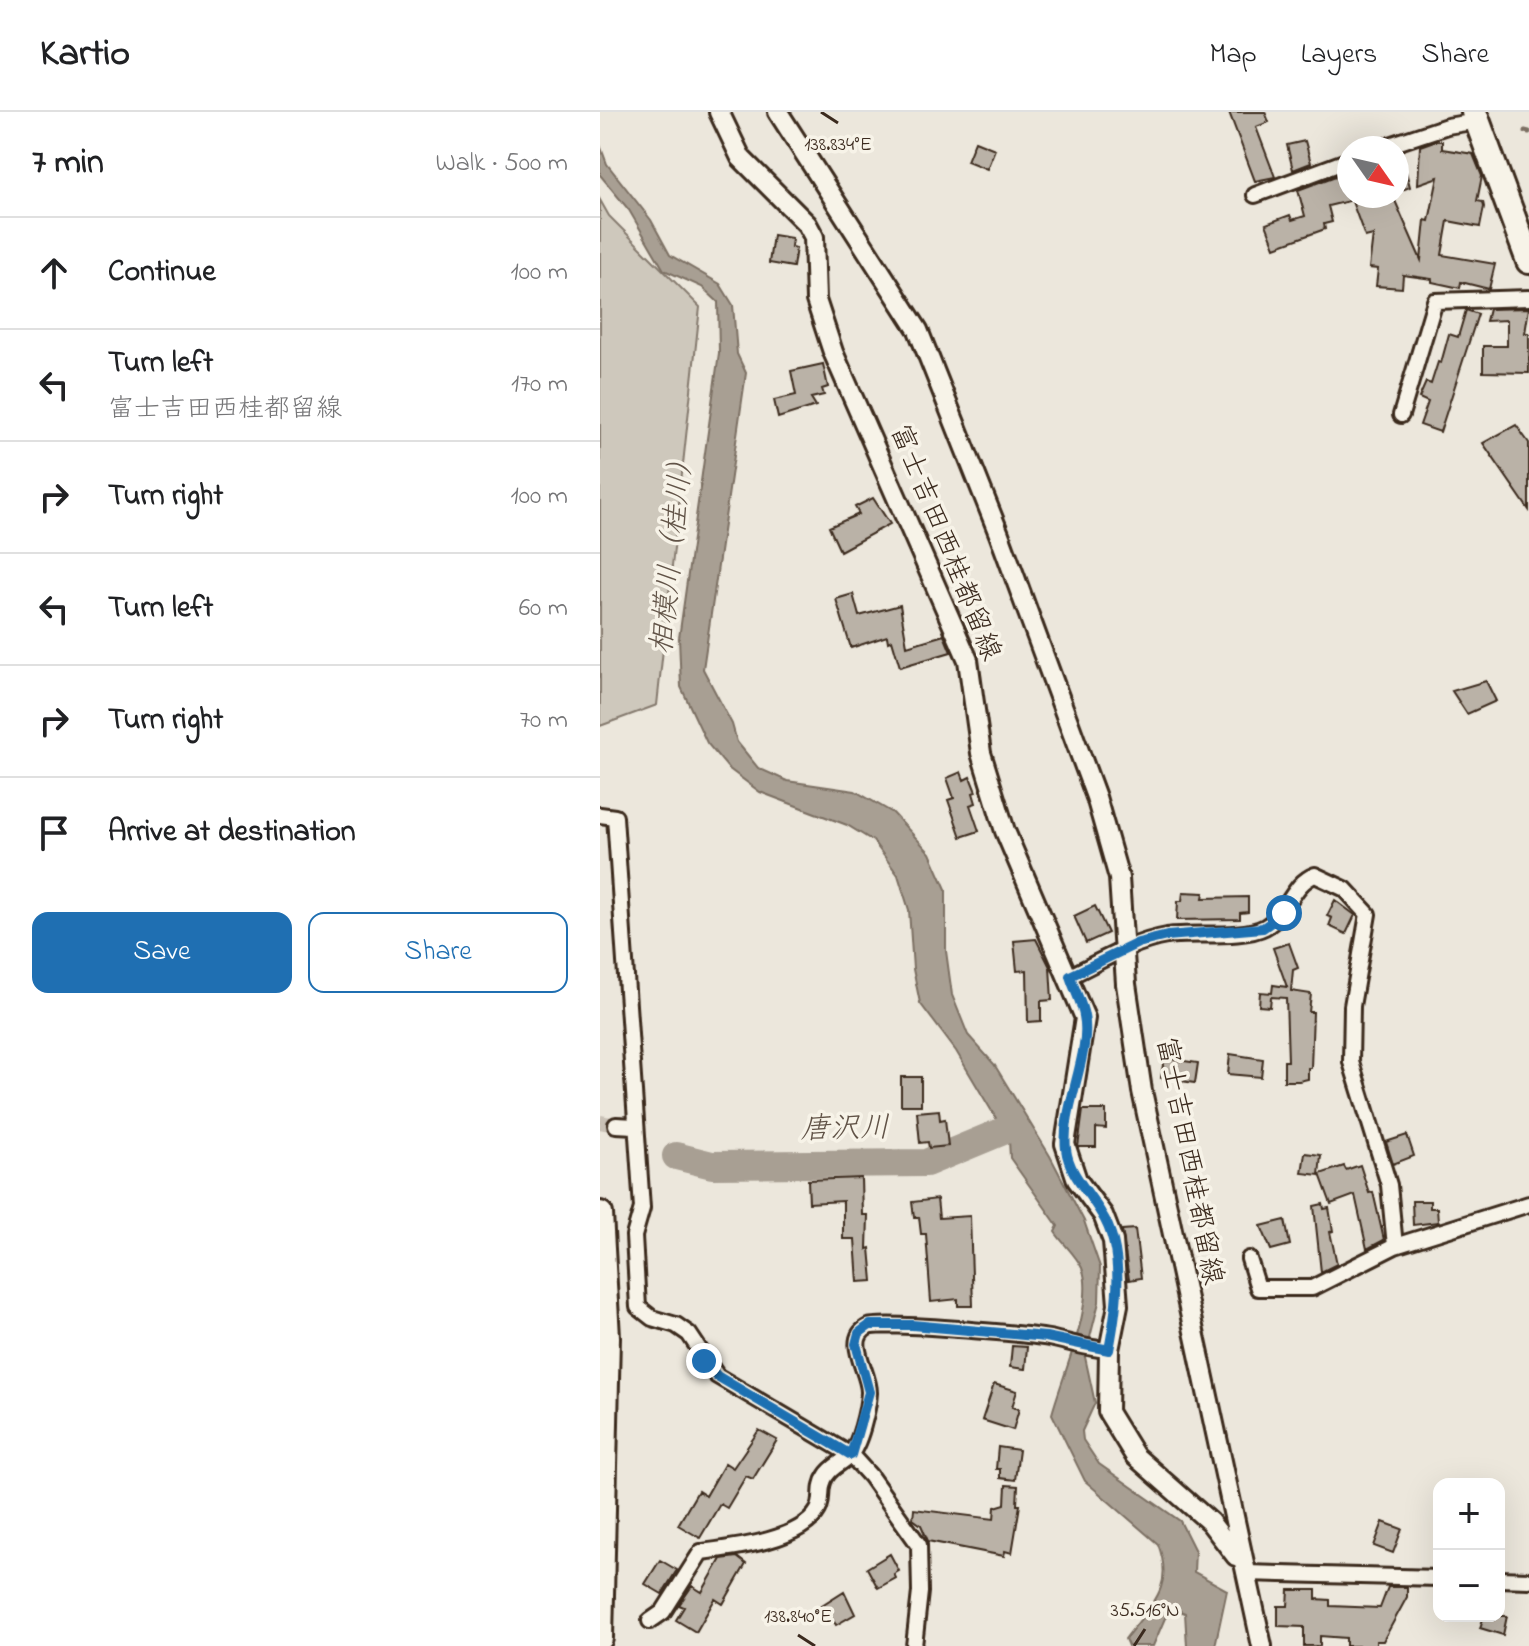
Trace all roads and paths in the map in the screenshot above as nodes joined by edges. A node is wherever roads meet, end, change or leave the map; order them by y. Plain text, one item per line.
1 (719, 112) edge
2 (778, 112) edge
3 (1476, 117) edge
4 (1409, 139) edge
5 (1337, 164) edge
6 (1255, 195) dead end
7 (1529, 261) edge
8 (1529, 298) edge
9 (1401, 415) dead end
10 (600, 815) edge
11 (1070, 976) junction
12 (616, 1125) tunnel mouth
13 (635, 1126) junction
14 (1529, 1204) edge
15 (600, 1214) edge
16 (1395, 1246) junction
17 (1249, 1259) dead end
18 (1102, 1350) junction
19 (851, 1455) junction
20 (1246, 1573) junction
21 (1433, 1578) edge
22 (1505, 1579) edge
23 (1529, 1579) edge
24 (650, 1621) dead end
25 (600, 1638) edge
26 (914, 1646) edge
27 (1262, 1646) edge

1 - 11 main road, 富士吉田西桂都留線
2 - 20 main road, 富士吉田西桂都留線
3 - 4 street
3 - 7 highway
5 - 6 street
8 - 9 street
10 - 13 street
11 - 16 street
11 - 18 main road, 富士吉田西桂都留線
12 - 13 street
13 - 19 street
14 - 16 street
15 - 25 highway
16 - 17 street
18 - 19 street
18 - 20 main road, 富士吉田西桂都留線
19 - 24 street
19 - 26 street
20 - 21 street
20 - 27 main road, 富士吉田西桂都留線
22 - 23 street

